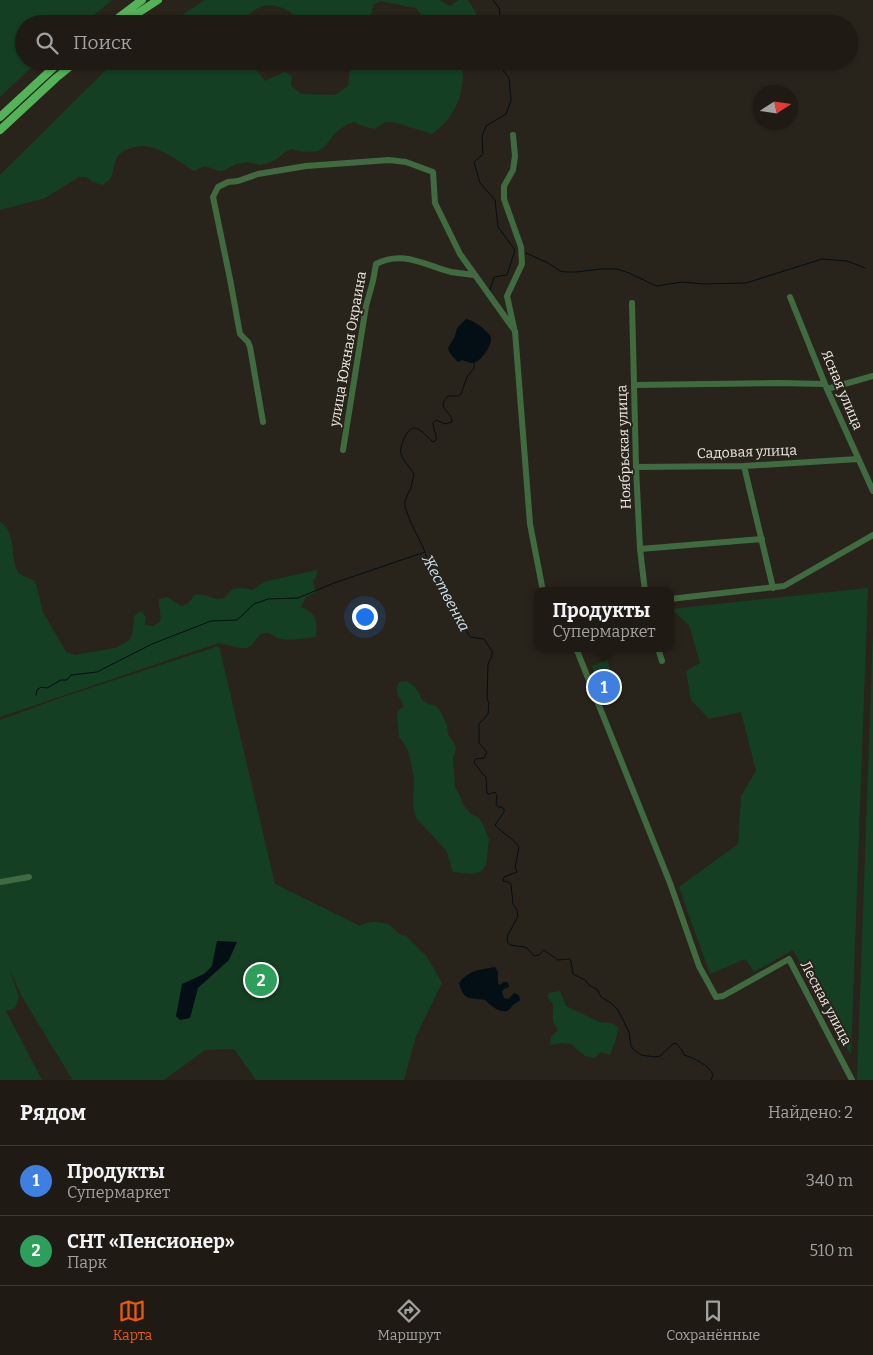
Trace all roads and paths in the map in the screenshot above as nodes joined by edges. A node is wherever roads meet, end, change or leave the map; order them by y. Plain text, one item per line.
1 (142, 0) edge
2 (158, 0) edge
3 (122, 15) edge
4 (135, 15) edge
5 (51, 70) edge
6 (66, 70) edge
7 (0, 117) edge
8 (0, 130) edge
9 (513, 135) dead end
10 (474, 275) junction
11 (790, 297) dead end
12 (632, 303) dead end
13 (515, 331) junction
14 (873, 376) edge
15 (634, 385) junction
16 (826, 386) junction
17 (263, 422) dead end
18 (343, 450) dead end
19 (858, 459) junction
20 (744, 466) junction
21 (636, 467) junction
22 (873, 491) edge
23 (873, 535) edge
24 (762, 539) junction
25 (640, 549) junction
26 (542, 587) edge
27 (645, 587) edge
28 (773, 588) junction
29 (674, 599) edge
30 (578, 652) edge
31 (659, 652) edge
32 (662, 661) dead end
33 (28, 876) dead end
34 (0, 882) edge
35 (852, 1080) edge

1 - 3 main road
2 - 4 main road
5 - 7 main road
6 - 8 main road
9 - 13 street
10 - 13 street
10 - 17 street
10 - 18 street, улица Южная Окраина
11 - 16 street, Ясная улица
12 - 15 street, Ноябрьская улица
13 - 26 street
14 - 16 street
15 - 16 street
15 - 21 street, Ноябрьская улица
16 - 19 street, Ясная улица
19 - 20 street, Садовая улица
19 - 22 street, Ясная улица
20 - 21 street, Садовая улица
20 - 24 street
21 - 25 street, Ноябрьская улица
23 - 28 street
24 - 25 street
24 - 28 street
25 - 27 street, Ноябрьская улица
28 - 29 street
30 - 35 street, Лесная улица
31 - 32 street
33 - 34 street

